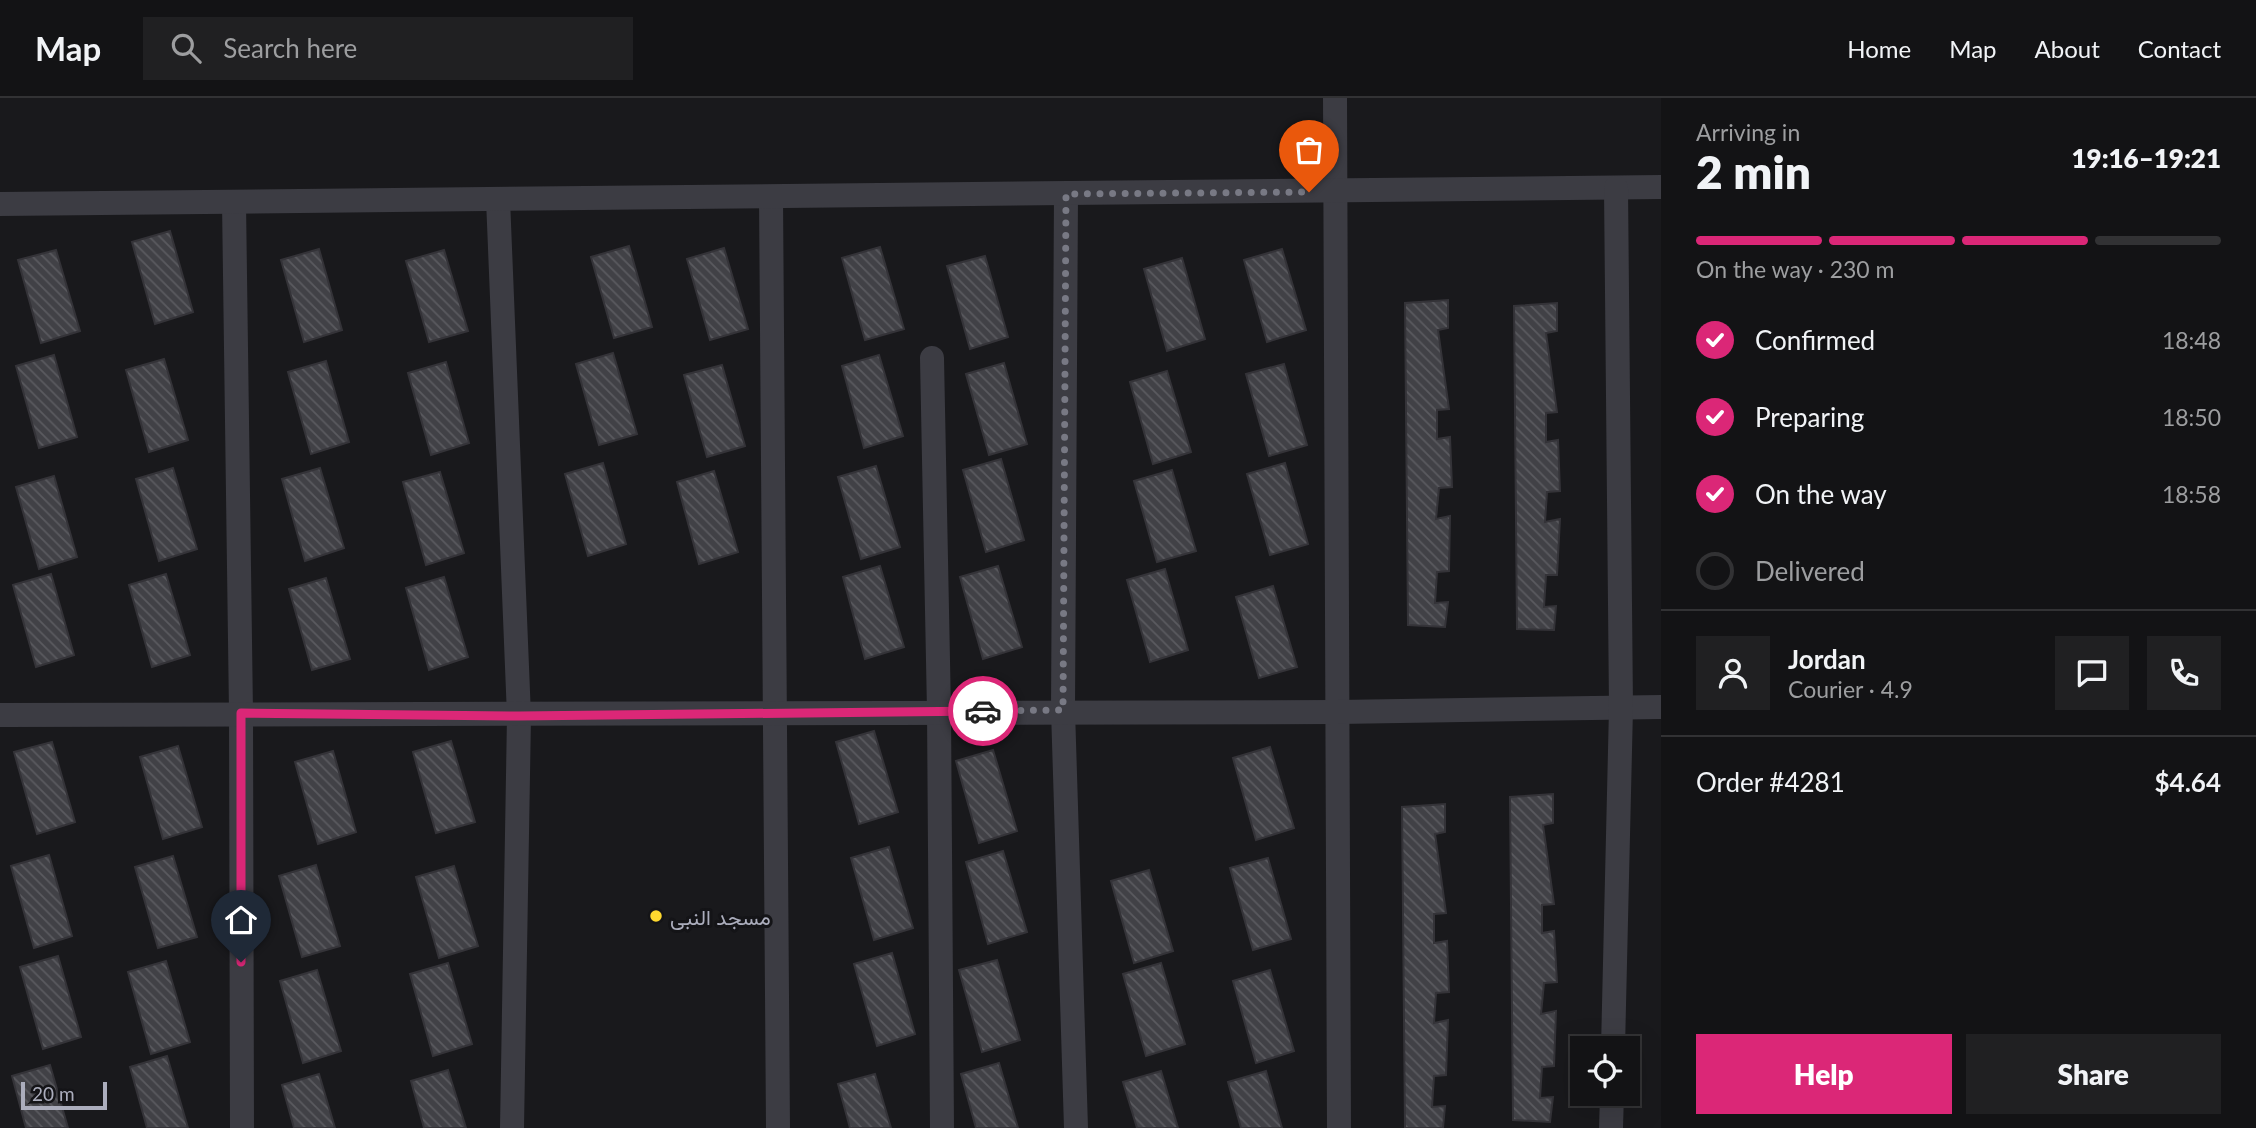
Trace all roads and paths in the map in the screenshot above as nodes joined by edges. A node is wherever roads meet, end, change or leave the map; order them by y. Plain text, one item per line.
1 (1335, 98) edge
2 (1661, 187) edge
3 (1616, 188) junction
4 (1335, 191) junction
5 (1066, 194) junction
6 (771, 197) junction
7 (498, 199) junction
8 (234, 202) junction
9 (0, 204) edge
10 (932, 358) dead end
11 (1661, 707) edge
12 (1621, 708) junction
13 (1063, 710) junction
14 (939, 711) junction
15 (774, 712) junction
16 (1338, 712) junction
17 (241, 713) junction
18 (0, 715) edge
19 (519, 716) junction
20 (1613, 1036) edge
21 (1612, 1106) edge
22 (242, 1128) edge
23 (512, 1128) edge
24 (778, 1128) edge
25 (942, 1128) edge
26 (1076, 1128) edge
27 (1339, 1128) edge
28 (1611, 1128) edge

1 - 4 street
2 - 3 street
3 - 4 street
3 - 12 street
4 - 5 street
4 - 16 street
5 - 6 street
5 - 13 street
6 - 7 street
6 - 15 street
7 - 8 street
7 - 19 street
8 - 9 street
8 - 17 street
10 - 14 street
11 - 12 street
12 - 16 street
12 - 20 street
13 - 14 street
13 - 16 street
13 - 26 street
14 - 15 street
14 - 25 street
15 - 19 street
15 - 24 street
16 - 27 street
17 - 18 street
17 - 19 street
17 - 22 street
19 - 23 street
21 - 28 street

